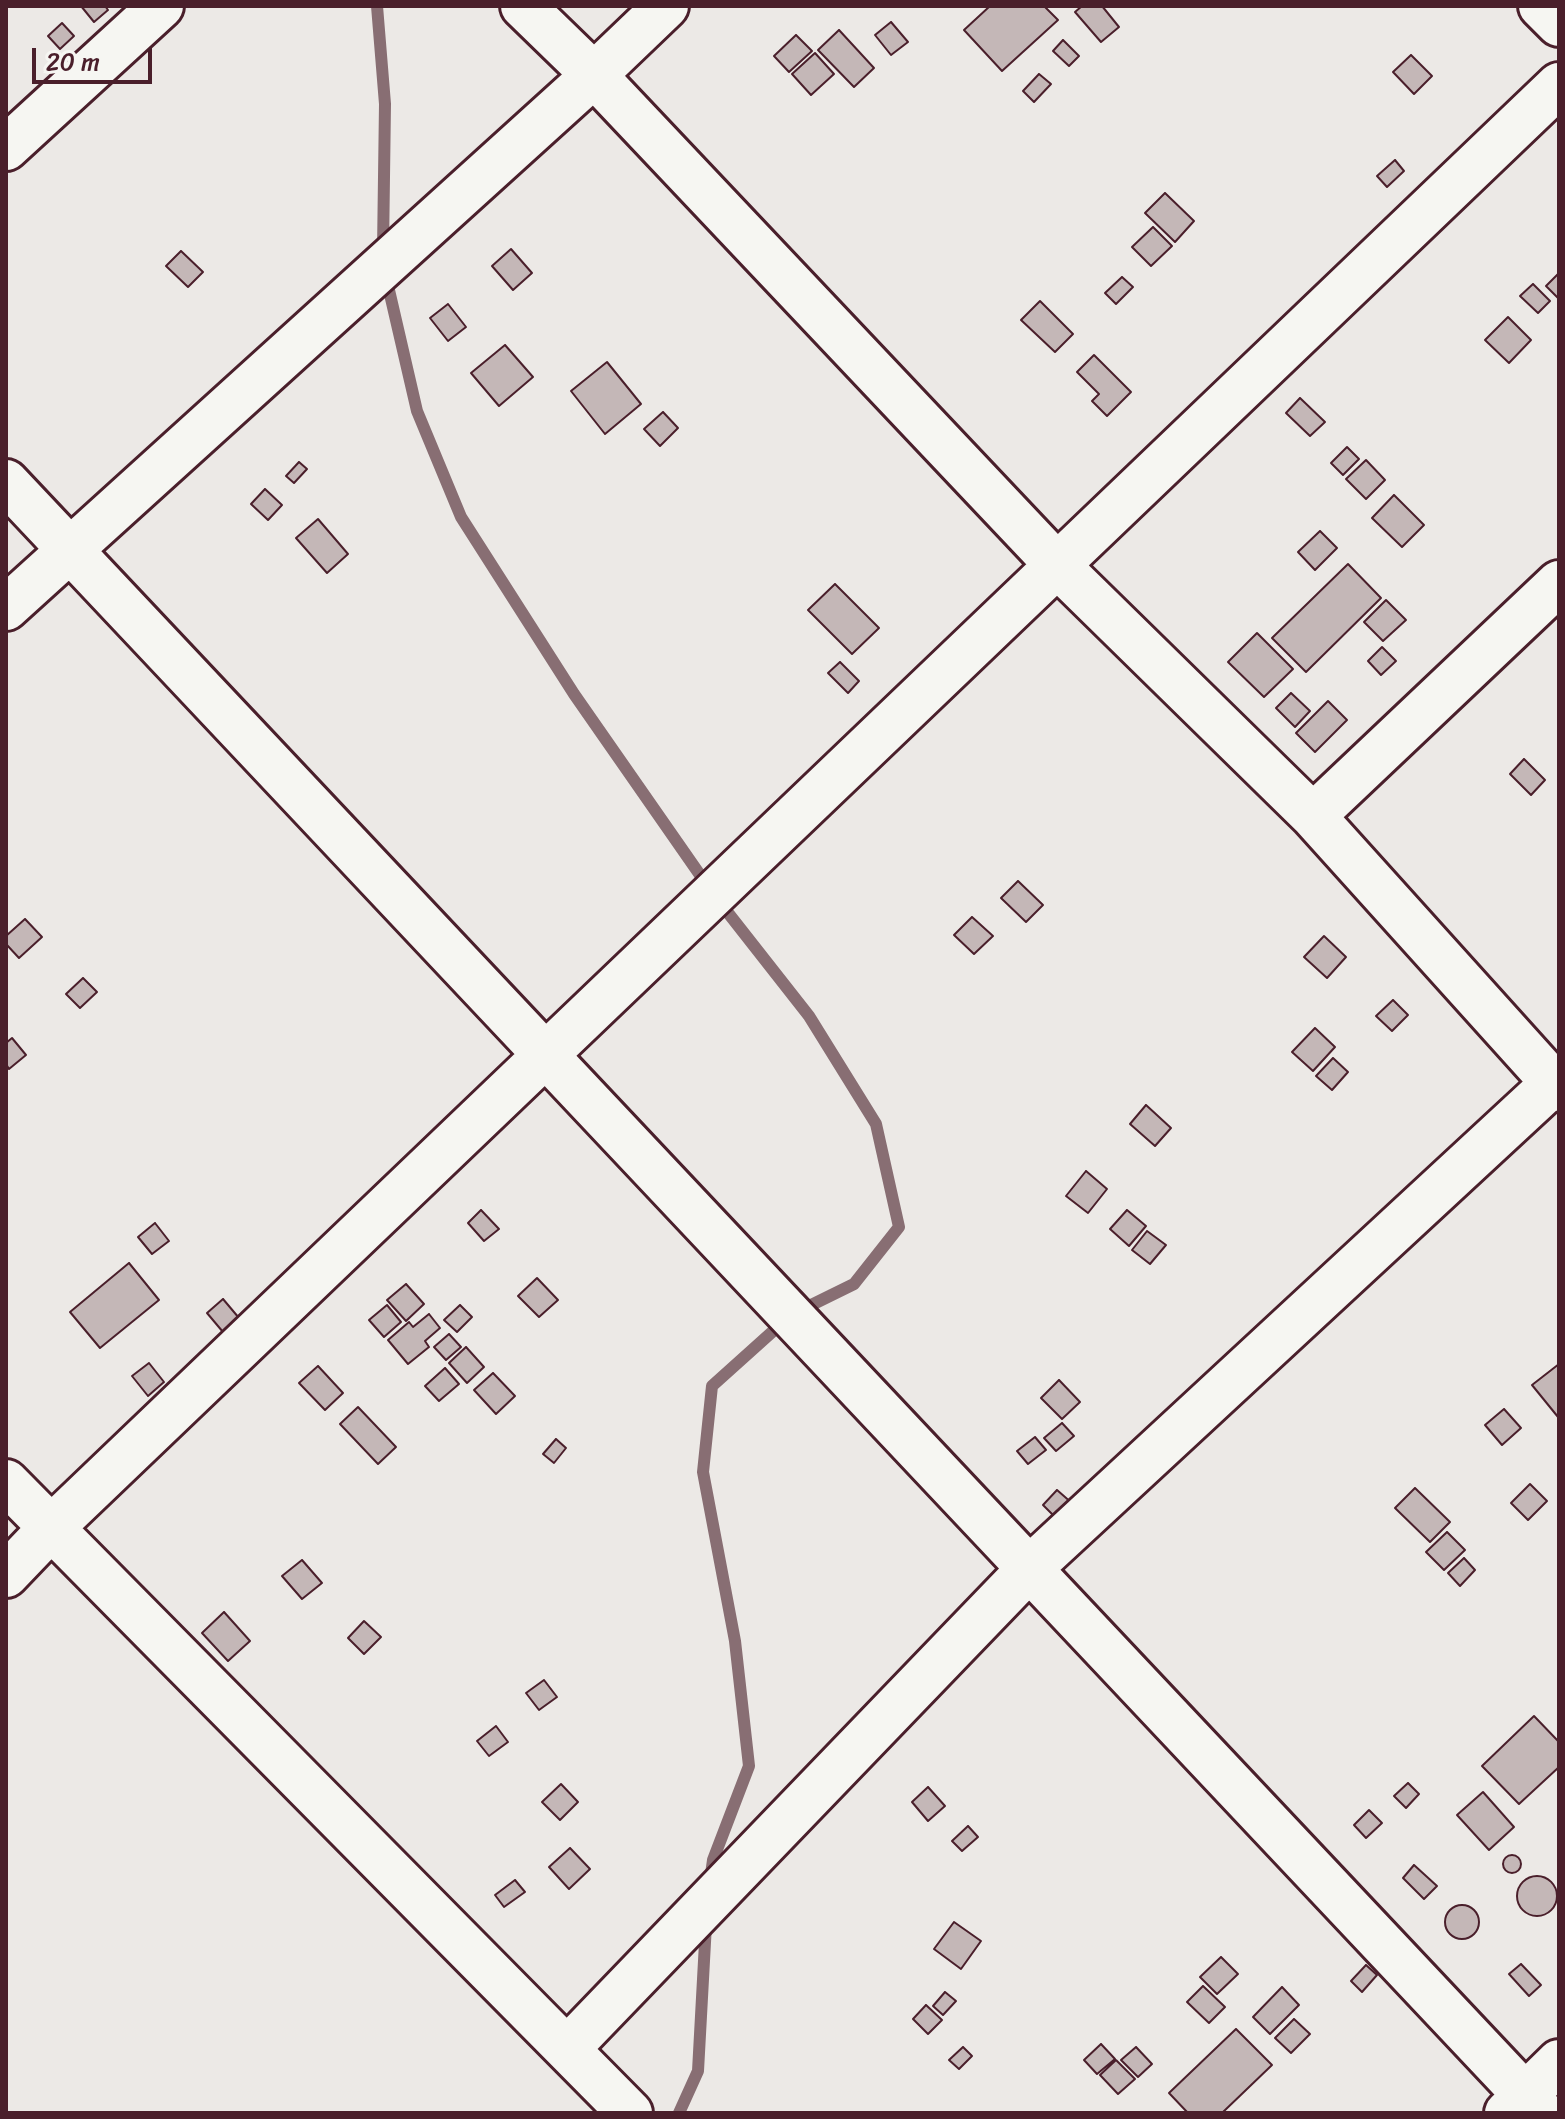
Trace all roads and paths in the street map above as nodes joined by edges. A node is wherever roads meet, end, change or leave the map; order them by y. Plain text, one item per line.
1 (161, 6) edge
2 (523, 6) edge
3 (666, 6) edge
4 (1541, 6) edge
5 (1559, 24) edge
6 (594, 75) junction
7 (1559, 85) edge
8 (6, 148) edge
9 (6, 482) edge
10 (70, 550) junction
11 (1058, 566) junction
12 (1559, 583) edge
13 (6, 608) edge
14 (1313, 816) junction
15 (546, 1055) junction
16 (1557, 1084) edge
17 (6, 1482) edge
18 (50, 1529) junction
19 (1030, 1568) junction
20 (6, 1575) edge
21 (567, 2049) junction
22 (1559, 2062) edge
23 (1525, 2107) edge
24 (630, 2113) edge

1 - 8 street
2 - 6 street
3 - 6 street
4 - 5 street
6 - 10 street
6 - 11 street
7 - 11 street
9 - 10 street
10 - 13 street
10 - 15 street
11 - 14 street
11 - 15 street
12 - 14 street
14 - 16 street
15 - 18 street
15 - 19 street
16 - 19 street
17 - 18 street
18 - 20 street
18 - 21 street
19 - 21 street
19 - 23 street
21 - 24 street
22 - 23 street

